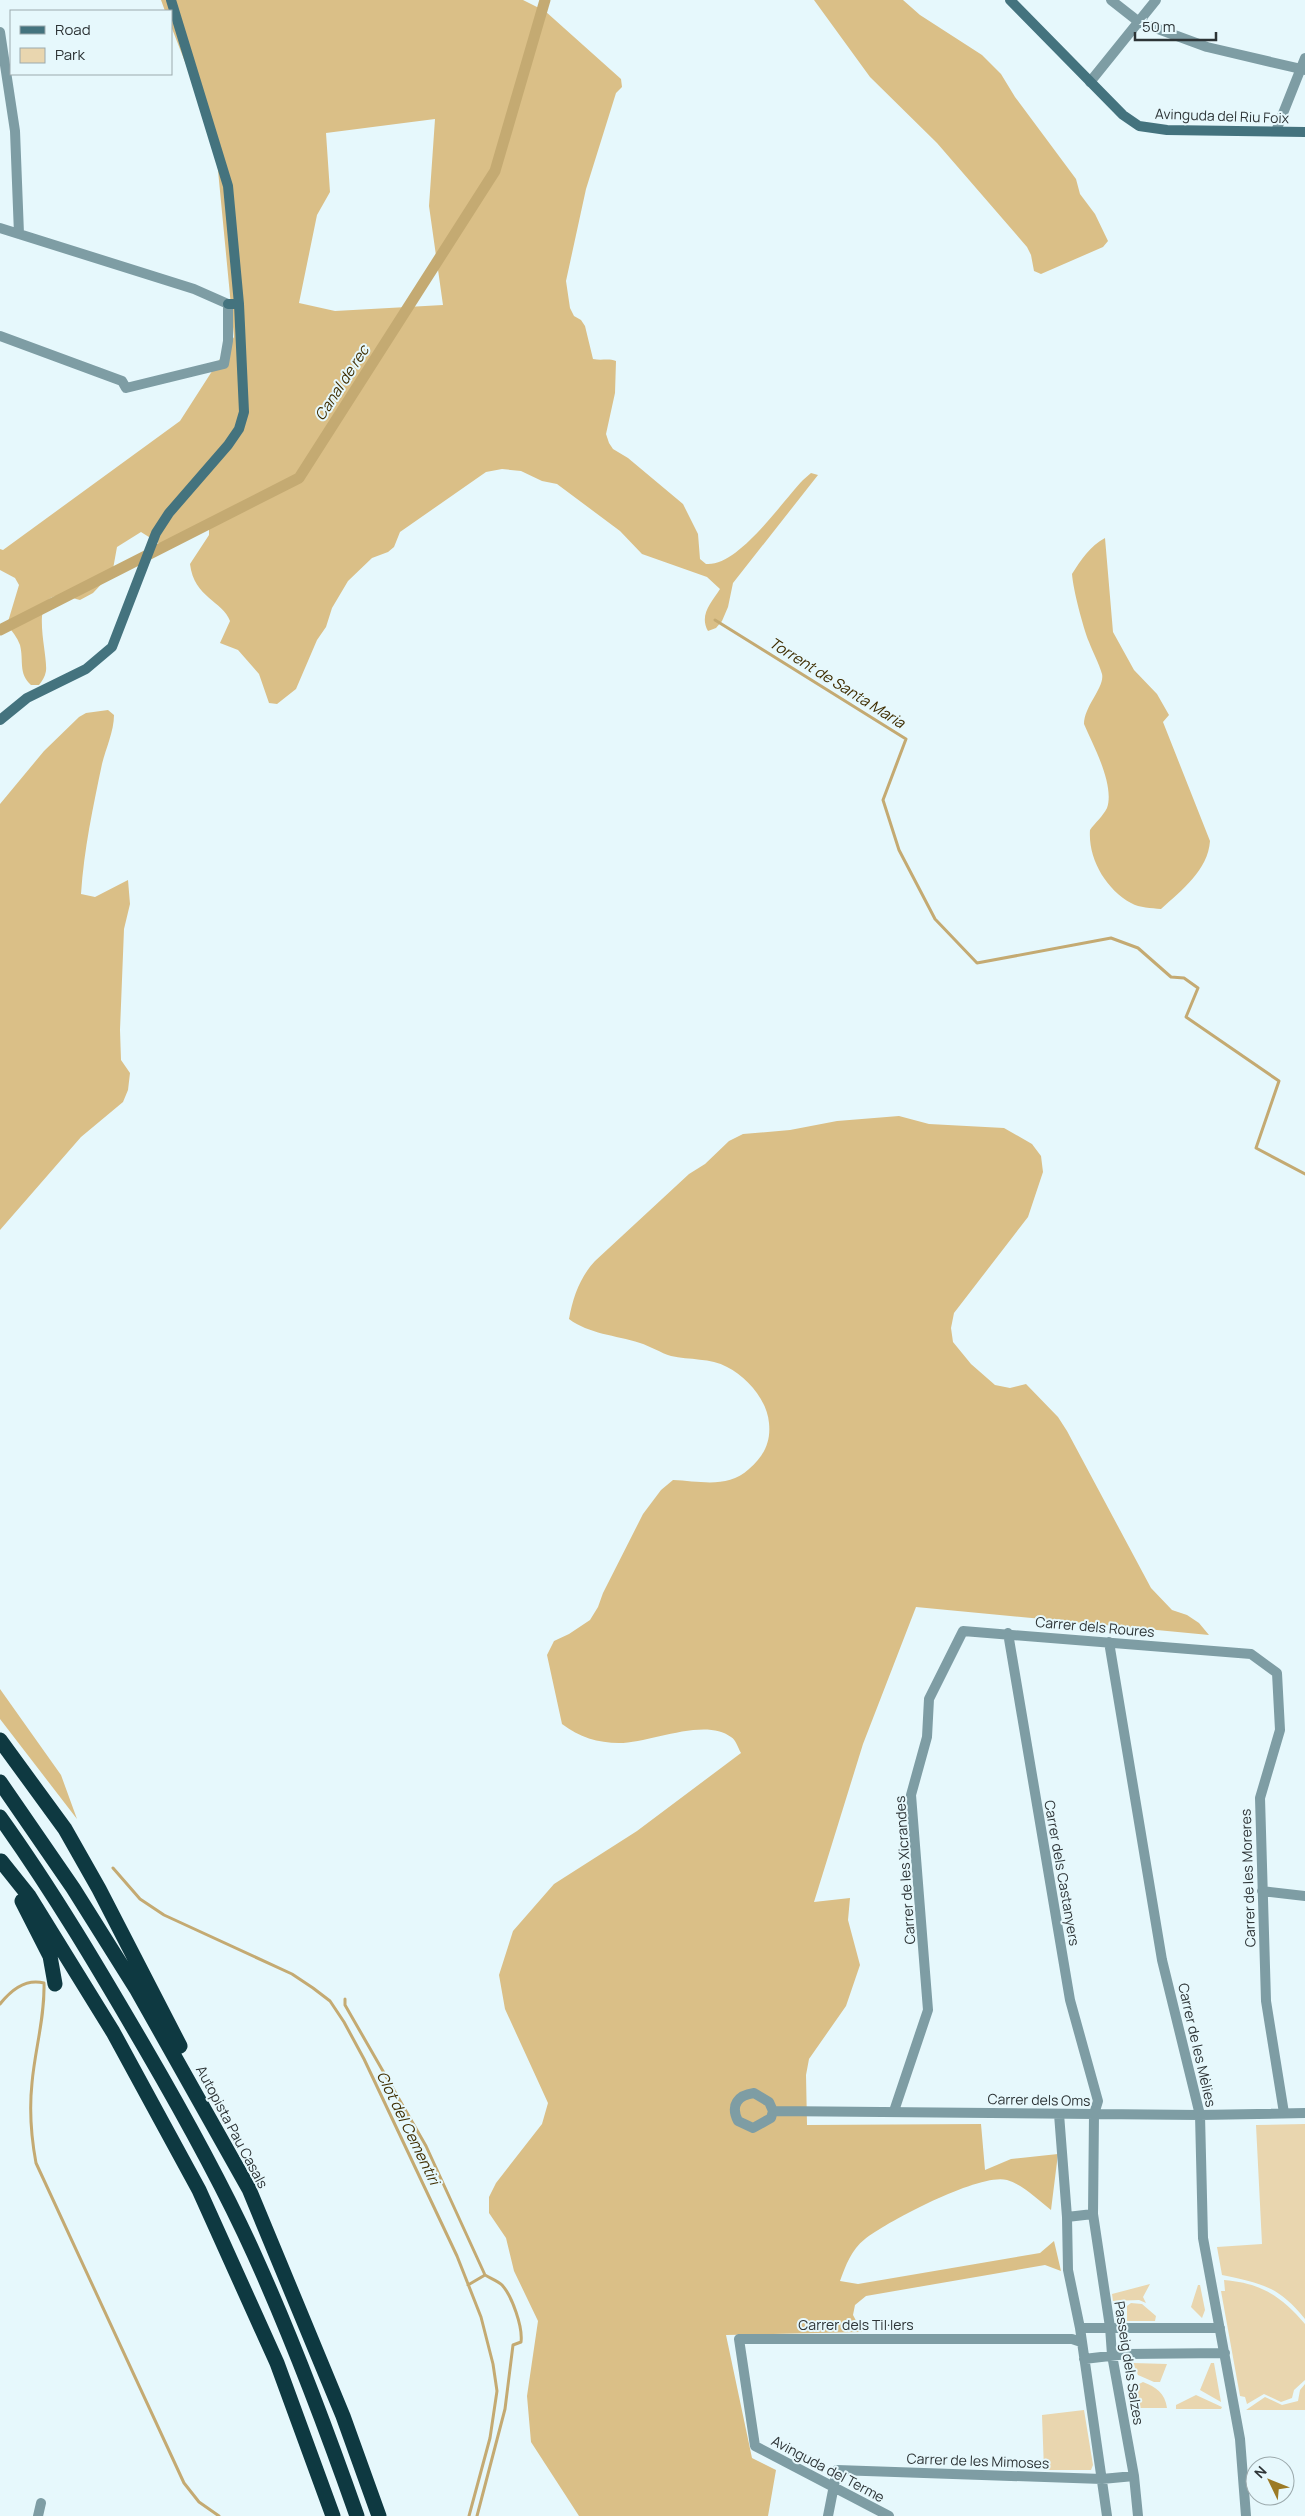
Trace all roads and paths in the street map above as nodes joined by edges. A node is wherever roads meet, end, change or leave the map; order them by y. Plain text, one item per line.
1 (170, 0) edge
2 (1010, 0) edge
3 (1111, 0) edge
4 (1156, 0) edge
5 (1139, 22) junction
6 (0, 32) edge
7 (1305, 58) edge
8 (1303, 69) edge
9 (1090, 82) junction
10 (1276, 131) junction
11 (1305, 132) edge
12 (0, 228) edge
13 (19, 234) junction
14 (233, 304) junction
15 (0, 336) edge
16 (0, 720) edge
17 (963, 1631) joint
18 (1008, 1633) junction
19 (1109, 1642) junction
20 (1224, 1654) joint
21 (0, 1740) edge
22 (0, 1782) edge
23 (0, 1816) edge
24 (0, 1861) edge
25 (1262, 1891) junction
26 (1305, 1896) edge
27 (55, 1984) dead end
28 (194, 2089) junction
29 (773, 2111) dead end
30 (894, 2111) junction
31 (1284, 2112) junction
32 (1305, 2113) edge
33 (1060, 2114) junction
34 (1094, 2114) junction
35 (1200, 2115) junction
36 (1093, 2214) junction
37 (1067, 2217) junction
38 (1110, 2326) junction
39 (1080, 2328) junction
40 (1220, 2328) junction
41 (1081, 2342) junction
42 (1225, 2353) junction
43 (1112, 2355) junction
44 (1084, 2359) junction
45 (755, 2446) joint
46 (1134, 2476) junction
47 (1102, 2479) junction
48 (835, 2487) junction
49 (41, 2503) dead end
50 (38, 2516) edge
51 (334, 2516) edge
52 (357, 2516) edge
53 (379, 2516) edge
54 (828, 2516) edge
55 (889, 2516) edge
56 (1106, 2516) edge
57 (1138, 2516) edge
58 (1246, 2516) edge

1 - 14 street
2 - 9 street, Avinguda del Riu Foix
3 - 5 street
4 - 5 street
5 - 8 street
5 - 9 street
6 - 13 street
7 - 8 street
8 - 10 street
9 - 10 street, Avinguda del Riu Foix
10 - 11 street, Avinguda del Riu Foix
12 - 13 street
13 - 14 street
14 - 15 street
14 - 16 street
17 - 18 street, Carrer dels Roures
17 - 30 street, Carrer de les Xicrandes
18 - 19 street, Carrer dels Roures
18 - 34 street, Carrer dels Castanyers
19 - 20 street, Carrer dels Roures
19 - 35 street, Carrer de les Mèlies
20 - 25 street, Carrer de les Moreres
21 - 28 highway
22 - 28 highway, Autopista Pau Casals
23 - 52 highway
24 - 27 highway
24 - 51 highway
25 - 26 street
25 - 31 street, Carrer de les Moreres
28 - 53 highway, Autopista Pau Casals
29 - 30 street, Carrer dels Oms
30 - 33 street, Carrer dels Oms
31 - 32 street, Carrer dels Oms
31 - 35 street, Carrer dels Oms
33 - 34 street, Carrer dels Oms
33 - 37 street
34 - 35 street, Carrer dels Oms
34 - 36 street, Passeig dels Salzes
35 - 40 street, Carrer de les Mèlies
36 - 37 street
36 - 38 street, Passeig dels Salzes
37 - 39 street
38 - 39 street
38 - 40 street
38 - 43 street, Passeig dels Salzes
39 - 41 street
40 - 42 street, Carrer de les Mèlies
41 - 44 street
41 - 45 street, Carrer dels Til·lers
42 - 43 street
42 - 58 street, Carrer de les Mèlies
43 - 44 street
43 - 46 street, Passeig dels Salzes
44 - 47 street
45 - 48 street, Avinguda del Terme
46 - 47 street, Carrer de les Mimoses
46 - 57 street, Passeig dels Salzes
47 - 48 street, Carrer de les Mimoses
47 - 56 street
48 - 54 street
48 - 55 street, Avinguda del Terme
49 - 50 street

